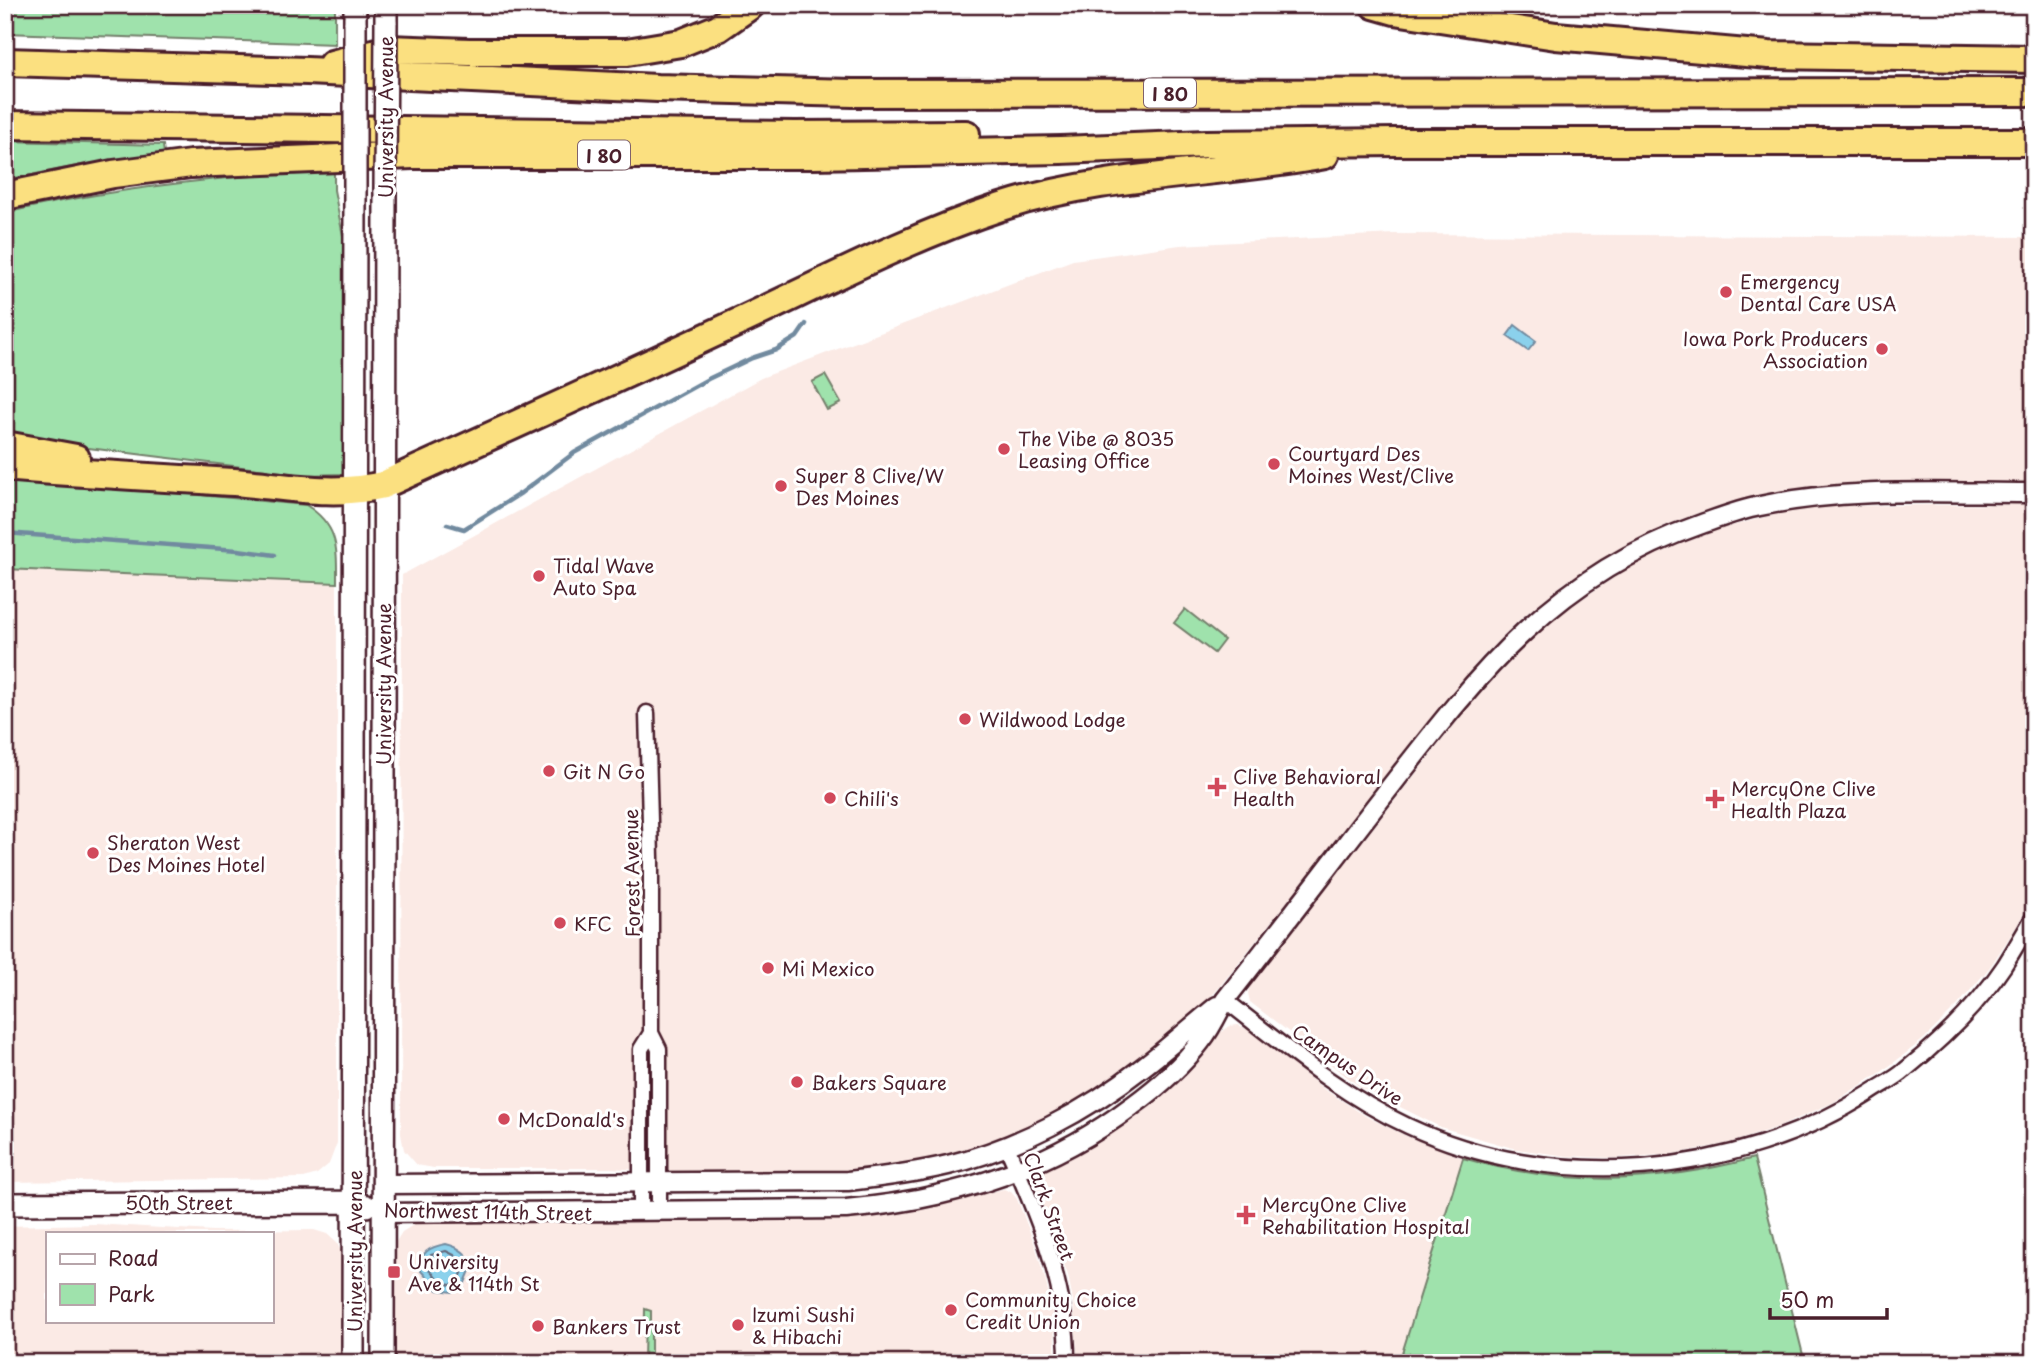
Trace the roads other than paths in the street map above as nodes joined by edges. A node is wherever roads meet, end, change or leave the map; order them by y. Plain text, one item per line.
1 (751, 5) edge
2 (1374, 5) edge
3 (355, 14) edge
4 (386, 14) edge
5 (2034, 60) edge
6 (5, 62) edge
7 (307, 71) junction
8 (2034, 92) edge
9 (5, 125) edge
10 (1395, 142) junction
11 (2034, 142) edge
12 (1206, 144) junction
13 (5, 196) edge
14 (5, 445) edge
15 (5, 467) edge
16 (234, 482) junction
17 (383, 485) junction
18 (355, 490) junction
19 (2034, 493) edge
20 (647, 713) dead end
21 (2034, 916) edge
22 (1225, 1000) junction
23 (1006, 1145) junction
24 (1018, 1171) junction
25 (650, 1182) junction
26 (383, 1184) junction
27 (354, 1202) junction
28 (5, 1204) edge
29 (650, 1211) junction
30 (383, 1213) junction
31 (354, 1363) edge
32 (383, 1363) edge
33 (1067, 1363) edge

1 - 7 highway
2 - 5 highway
3 - 18 main road, University Avenue, bridge
4 - 17 main road, University Avenue, bridge
6 - 7 highway, I 80
7 - 8 highway, I 80
9 - 12 highway
10 - 11 highway, I 80
10 - 12 highway, I 80
10 - 17 highway
12 - 13 highway, I 80
14 - 16 highway
15 - 16 highway
16 - 18 highway
17 - 18 highway
17 - 26 main road, University Avenue
18 - 27 main road, University Avenue
19 - 22 street, Northwest 114th Street
20 - 25 street, Forest Avenue
21 - 22 street, Campus Drive
22 - 23 street, Northwest 114th Street
22 - 24 street, Northwest 114th Street
23 - 24 street, Clark Street
23 - 25 street, Northwest 114th Street
24 - 29 street, Northwest 114th Street
24 - 33 street, Clark Street
25 - 26 street, Northwest 114th Street
25 - 29 street, Forest Avenue
26 - 27 main road, Northwest 114th Street
26 - 30 main road, University Avenue
27 - 28 main road, 50th Street
27 - 30 main road, Northwest 114th Street
27 - 31 main road, University Avenue
29 - 30 street, Northwest 114th Street
30 - 32 main road, University Avenue

